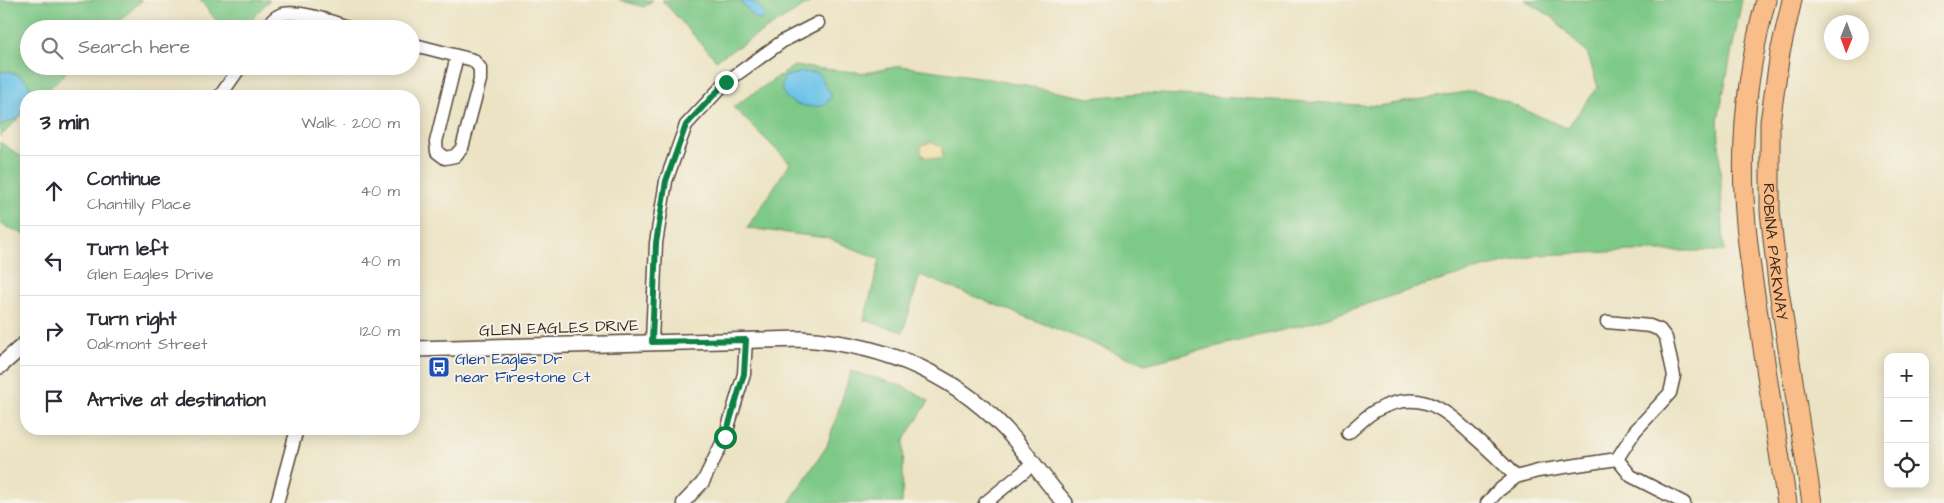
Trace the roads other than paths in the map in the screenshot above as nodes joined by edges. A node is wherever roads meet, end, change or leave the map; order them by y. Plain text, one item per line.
1 (1766, 0) edge
2 (1792, 0) edge
3 (272, 20) edge
4 (322, 20) edge
5 (818, 23) dead end
6 (420, 46) edge
7 (457, 56) junction
8 (235, 75) edge
9 (224, 90) edge
10 (1607, 322) dead end
11 (746, 340) junction
12 (652, 342) junction
13 (20, 348) edge
14 (420, 349) edge
15 (0, 366) edge
16 (1348, 433) dead end
17 (295, 435) edge
18 (1617, 459) junction
19 (1033, 464) junction
20 (1516, 477) junction
21 (277, 503) edge
22 (683, 503) edge
23 (985, 503) edge
24 (1065, 503) edge
25 (1487, 503) edge
26 (1684, 503) edge
27 (1787, 503) edge
28 (1812, 503) edge

1 - 27 main road, ROBINA PARKWAY
2 - 28 main road, ROBINA PARKWAY
3 - 4 street
5 - 12 street
6 - 7 street
7 - 7 street
8 - 9 street
10 - 18 street
11 - 12 street, GLEN EAGLES DRIVE
11 - 19 street, GLEN EAGLES DRIVE
11 - 22 street
12 - 14 street, GLEN EAGLES DRIVE
13 - 15 street
16 - 20 street
17 - 21 street
18 - 20 street
18 - 26 street
19 - 23 street
19 - 24 street, GLEN EAGLES DRIVE
20 - 25 street

